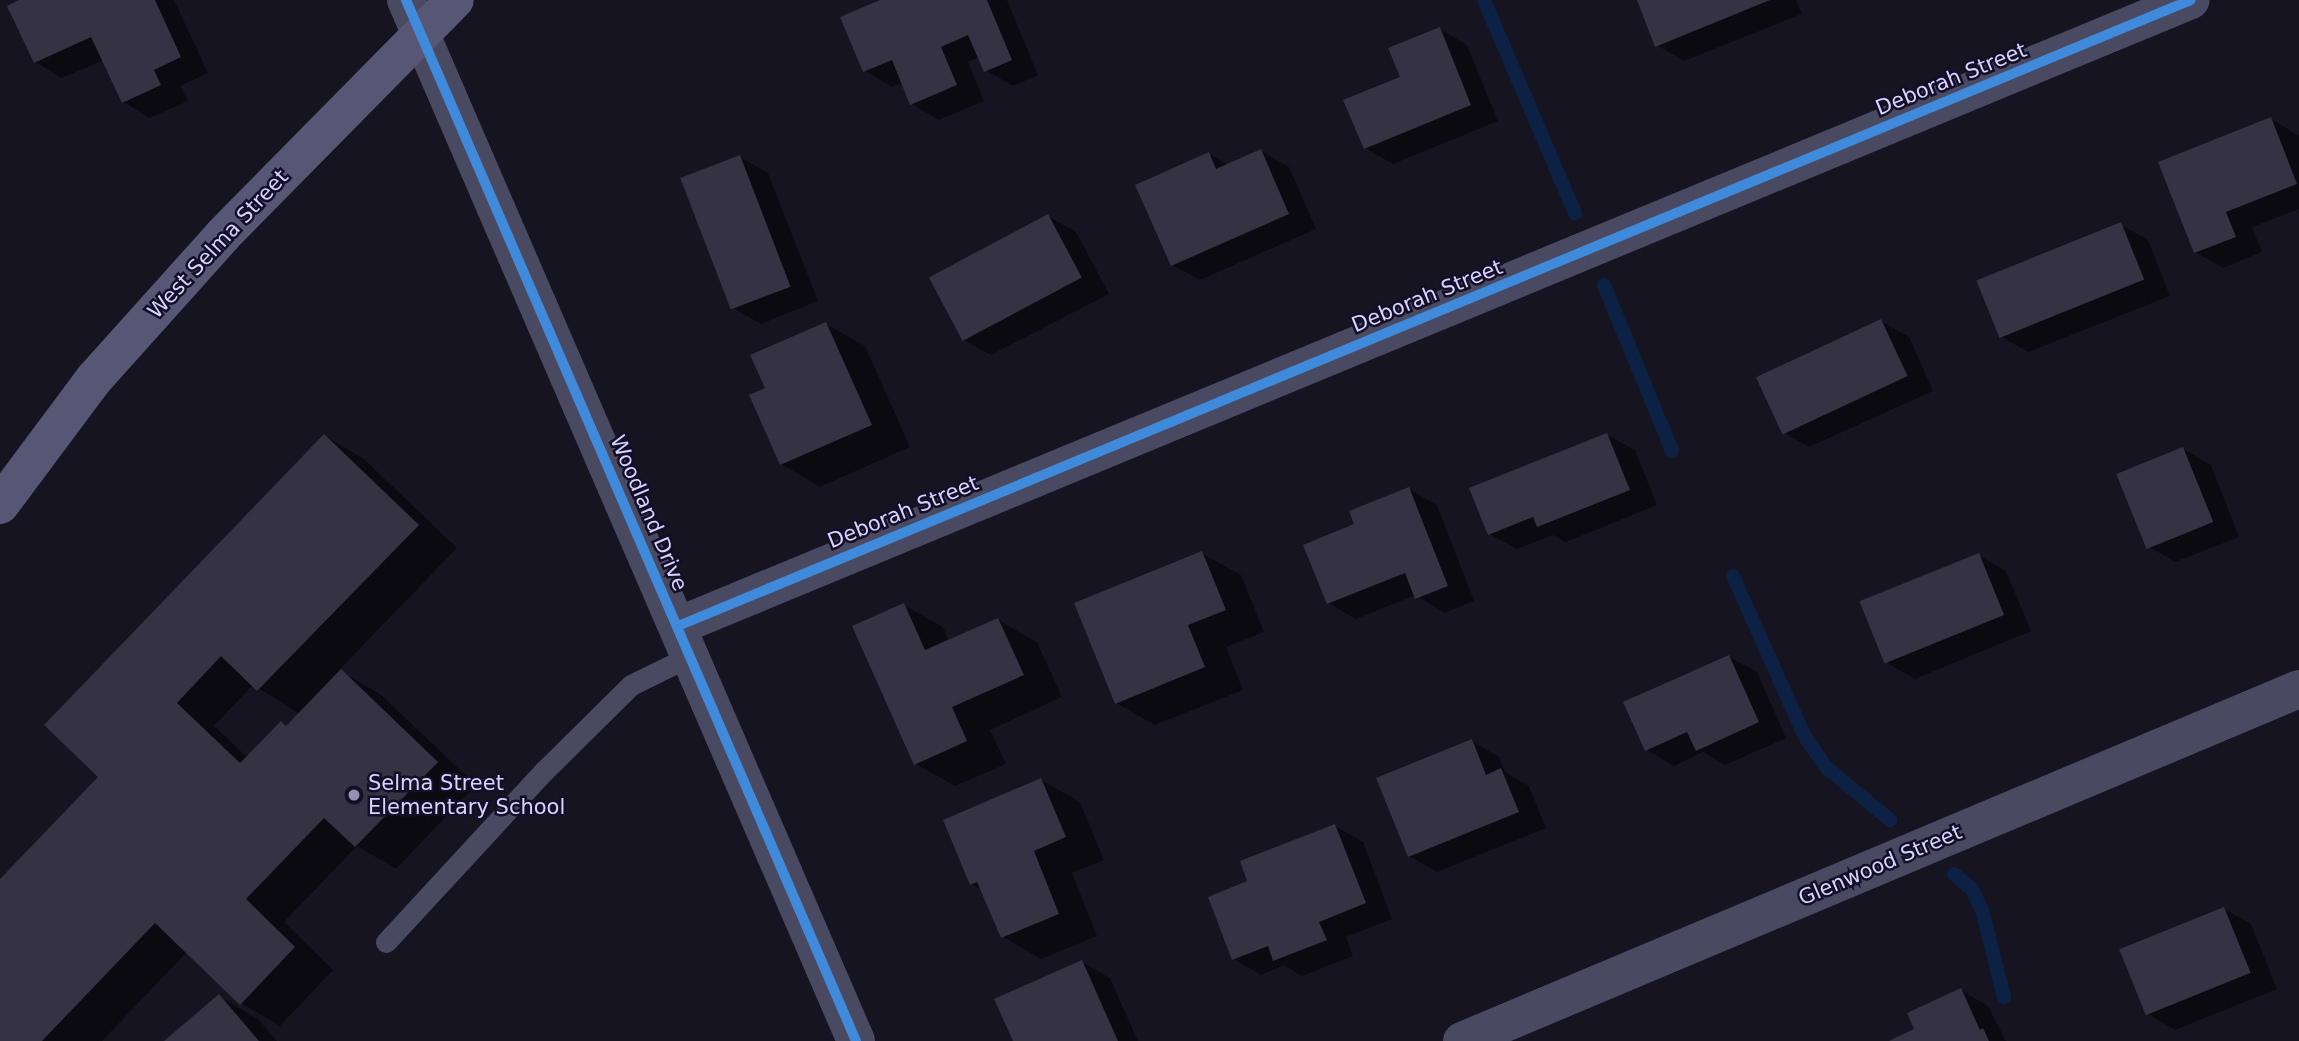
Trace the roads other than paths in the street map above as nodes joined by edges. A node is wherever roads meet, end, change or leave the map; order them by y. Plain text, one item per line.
1 (455, 0) edge
2 (2192, 0) edge
3 (414, 17) edge
4 (0, 505) edge
5 (684, 641) junction
6 (2299, 689) edge
7 (386, 942) dead end
8 (856, 1041) edge
9 (1462, 1041) edge

1 - 3 street, West Selma Street
2 - 5 street, Deborah Street
3 - 4 street, West Selma Street
3 - 5 street, Woodland Drive
5 - 7 lane
5 - 8 street, Woodland Drive
6 - 9 street, Glenwood Street

